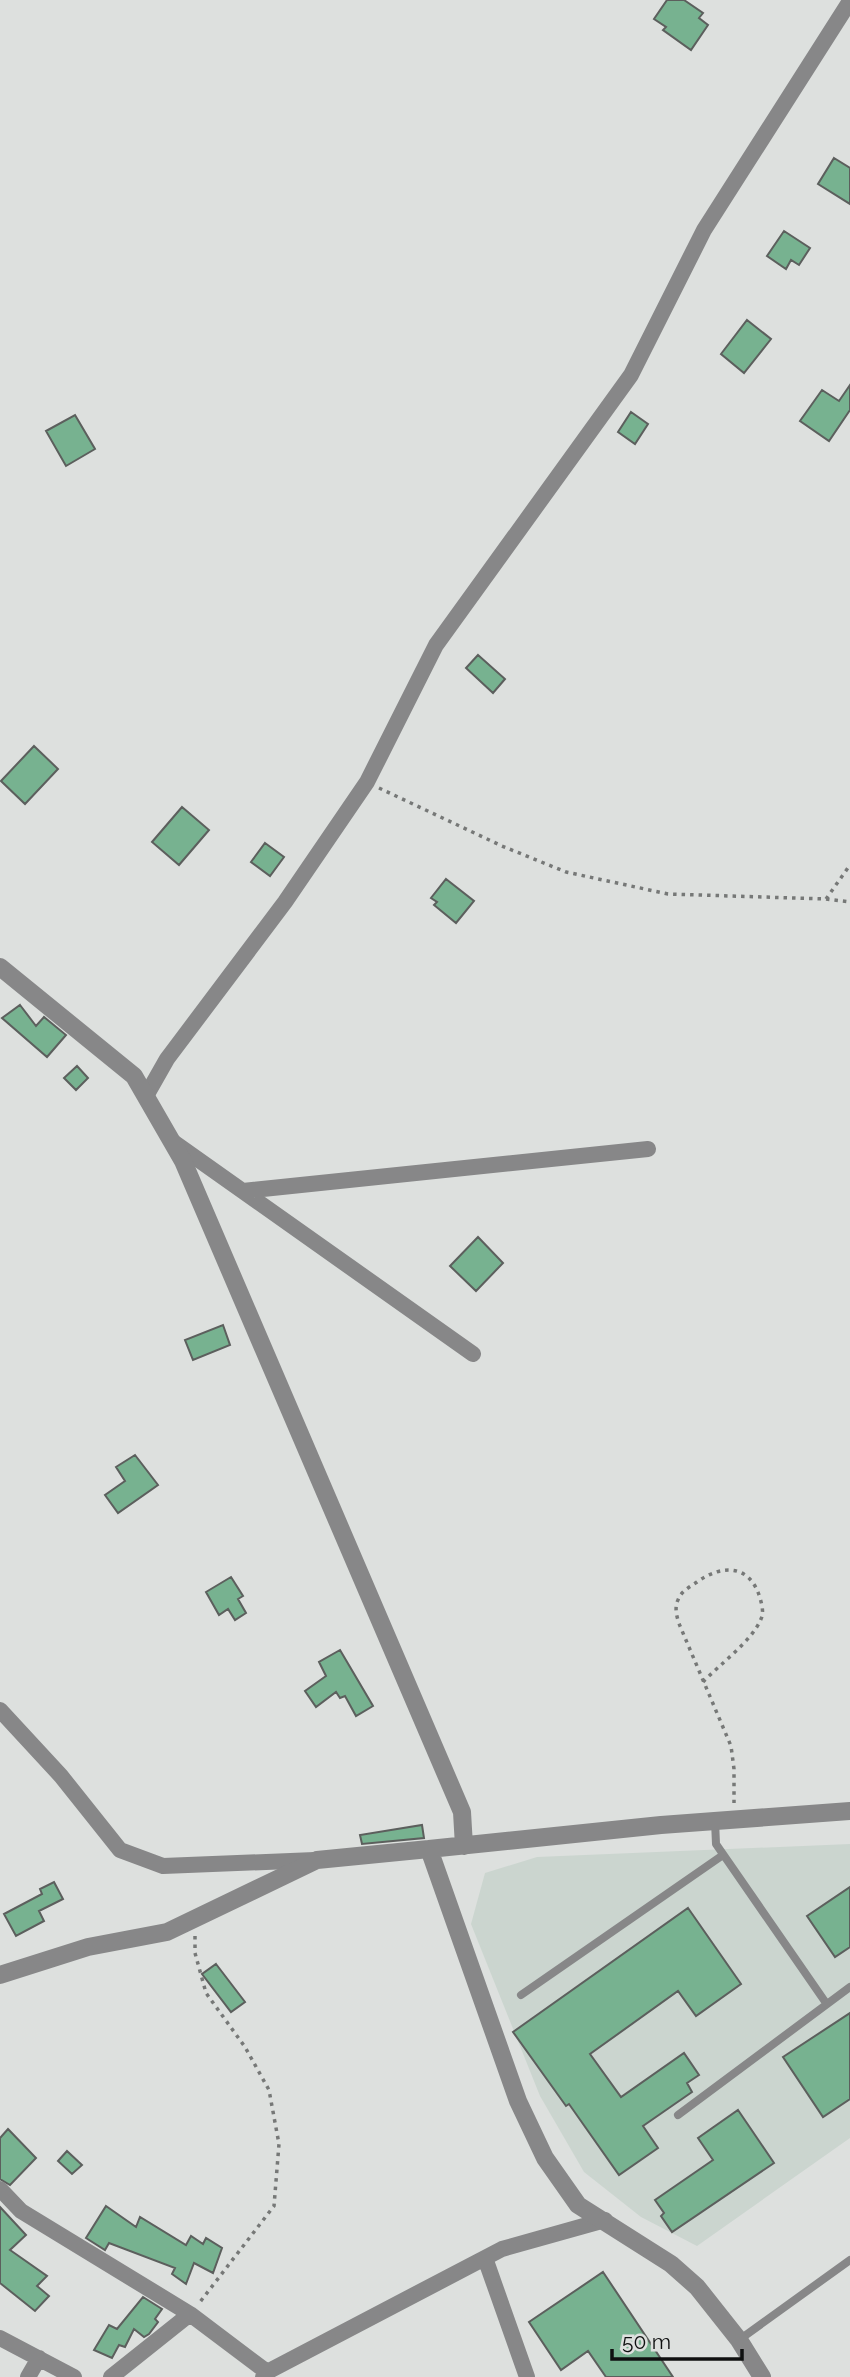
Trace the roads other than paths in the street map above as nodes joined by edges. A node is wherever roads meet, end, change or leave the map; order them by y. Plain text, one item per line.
1 (850, 1) edge
2 (0, 967) edge
3 (146, 1096) junction
4 (172, 1141) junction
5 (648, 1149) dead end
6 (243, 1191) junction
7 (473, 1354) dead end
8 (0, 1710) edge
9 (850, 1811) edge
10 (715, 1821) junction
11 (464, 1846) junction
12 (429, 1849) junction
13 (723, 1855) junction
14 (317, 1860) junction
15 (0, 1975) edge
16 (850, 1987) edge
17 (521, 1995) dead end
18 (826, 2003) junction
19 (678, 2115) dead end
20 (0, 2189) edge
21 (605, 2220) junction
22 (485, 2258) junction
23 (850, 2260) edge
24 (190, 2314) junction
25 (0, 2337) edge
26 (739, 2340) junction
27 (39, 2358) junction
28 (265, 2374) edge
29 (28, 2377) edge
30 (74, 2377) edge
31 (111, 2377) edge
32 (527, 2377) edge
33 (762, 2377) edge

1 - 3 street
2 - 3 street
3 - 4 street
4 - 6 street
4 - 11 street
5 - 6 street
6 - 7 street
8 - 14 street
9 - 10 street
10 - 11 street
10 - 13 lane
11 - 12 street
12 - 14 street
12 - 21 street
13 - 17 lane
13 - 18 lane
14 - 15 street
16 - 18 lane
18 - 19 lane
20 - 24 street
21 - 22 street
21 - 26 street
22 - 28 street
22 - 32 street
23 - 26 lane
24 - 28 street
24 - 31 street
25 - 27 street
26 - 33 street
27 - 29 street
27 - 30 street

